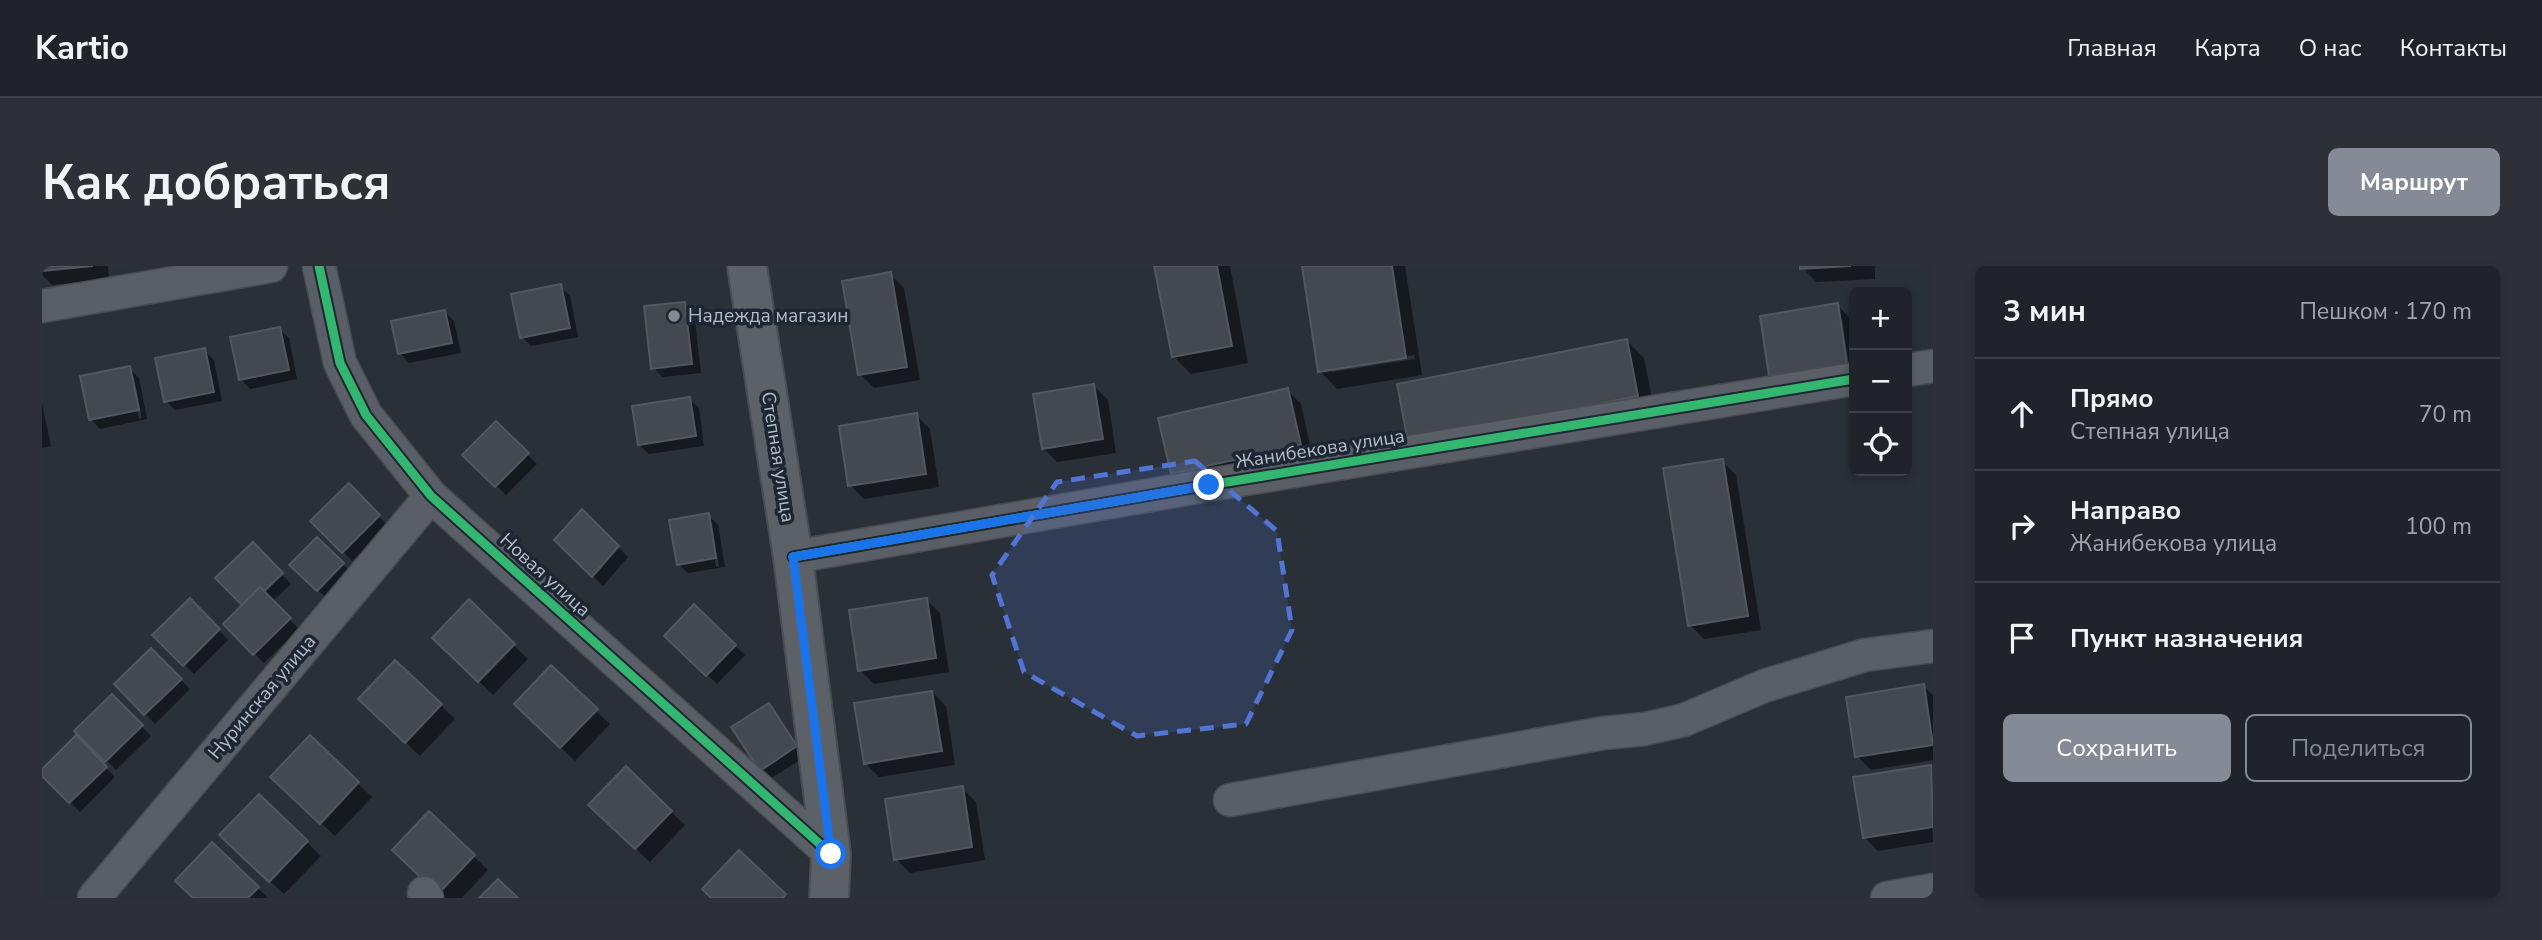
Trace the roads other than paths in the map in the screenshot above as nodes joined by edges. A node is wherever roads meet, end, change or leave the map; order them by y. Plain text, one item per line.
1 (271, 266) edge
2 (318, 266) edge
3 (747, 266) edge
4 (42, 306) edge
5 (1849, 380) edge
6 (430, 496) junction
7 (793, 557) junction
8 (1933, 646) edge
9 (1230, 800) dead end
10 (831, 854) junction
11 (1933, 890) edge
12 (94, 898) edge
13 (829, 898) edge
14 (1887, 898) edge

1 - 4 street
2 - 6 street, Новая улица
3 - 7 main road, Степная улица
5 - 7 street, Жанибекова улица
6 - 10 street, Новая улица
6 - 12 street, Нуринская улица
7 - 10 main road, Степная улица
8 - 9 street
10 - 13 main road, Степная улица
11 - 14 street

